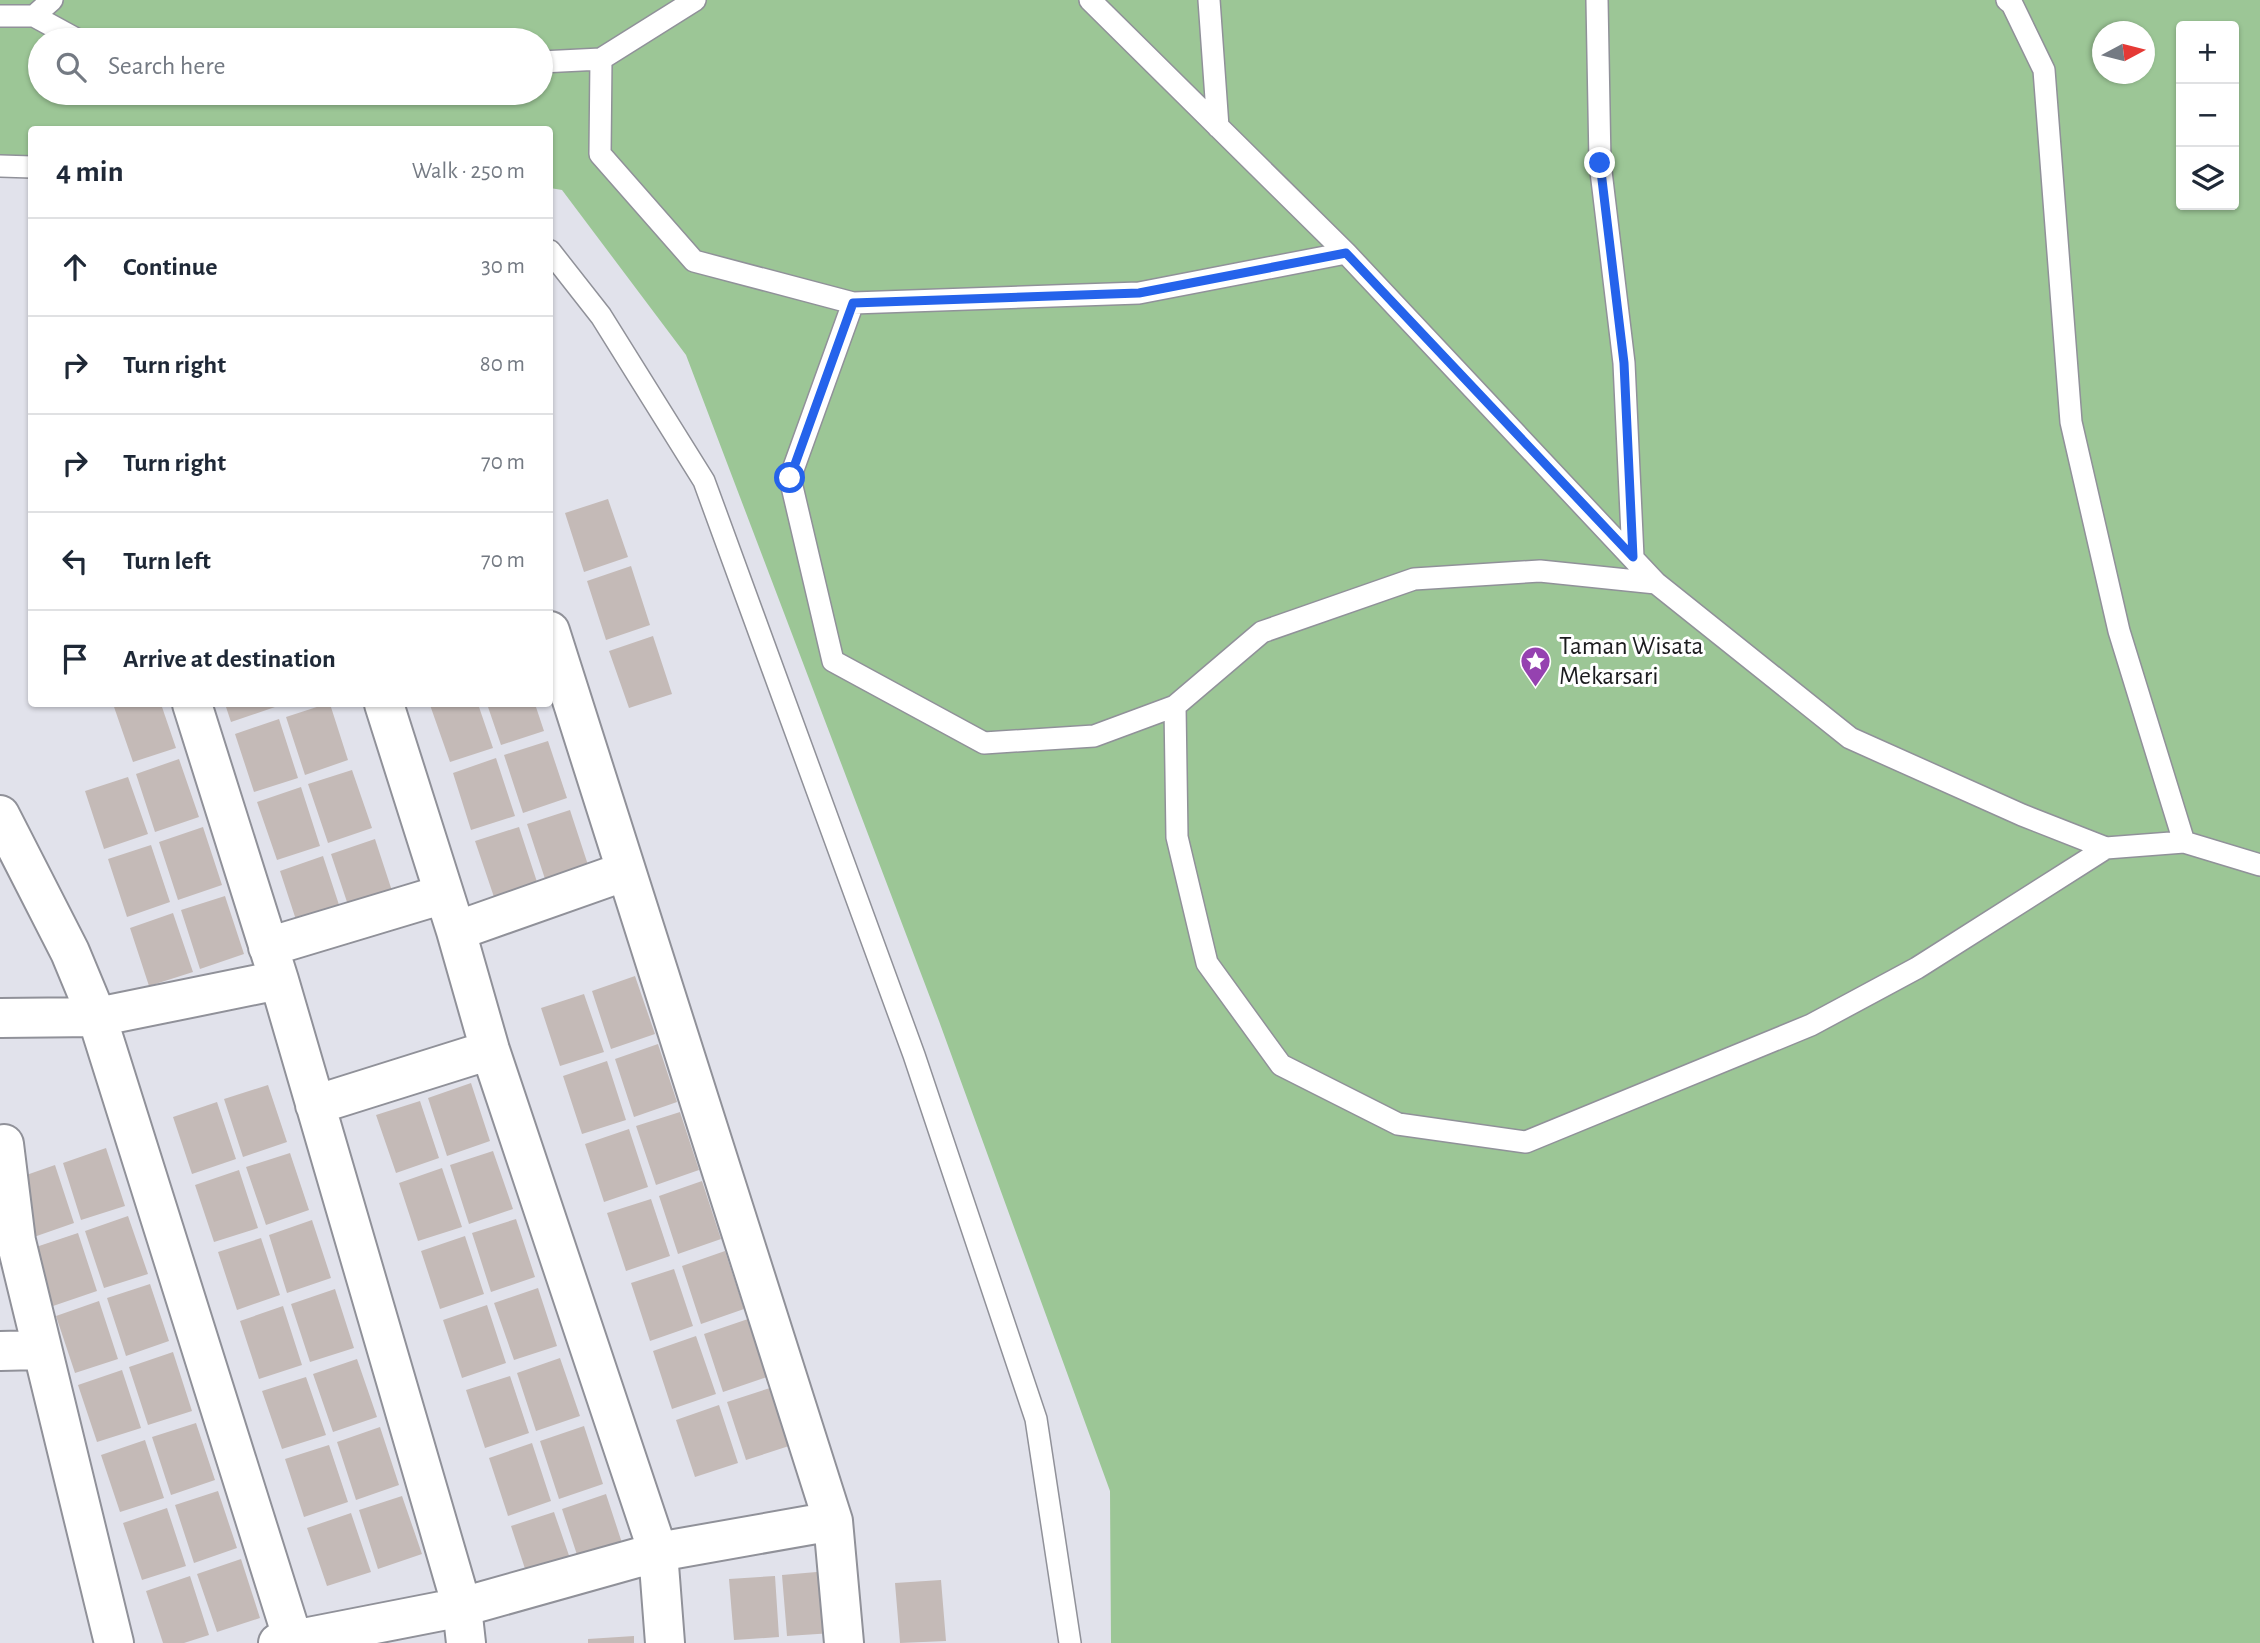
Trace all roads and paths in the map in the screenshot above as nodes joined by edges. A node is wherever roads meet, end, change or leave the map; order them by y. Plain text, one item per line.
1 (52, 0) edge
2 (695, 0) edge
3 (1090, 0) edge
4 (1209, 0) edge
5 (1597, 0) edge
6 (2007, 0) edge
7 (0, 16) edge
8 (34, 16) junction
9 (56, 28) edge
10 (601, 59) junction
11 (553, 61) edge
12 (1218, 127) junction
13 (0, 166) edge
14 (28, 167) edge
15 (1346, 253) junction
16 (553, 255) edge
17 (853, 303) junction
18 (1633, 557) junction
19 (1656, 583) junction
20 (553, 640) edge
21 (1175, 706) junction
22 (193, 707) edge
23 (385, 707) edge
24 (0, 815) edge
25 (2184, 842) junction
26 (2106, 848) junction
27 (2260, 865) edge
28 (626, 871) junction
29 (444, 894) junction
30 (456, 930) junction
31 (273, 963) junction
32 (97, 1017) junction
33 (0, 1018) edge
34 (490, 1050) junction
35 (315, 1105) junction
36 (4, 1144) dead end
37 (41, 1350) junction
38 (0, 1351) edge
39 (833, 1521) junction
40 (658, 1552) junction
41 (464, 1625) edge
42 (288, 1642) edge
43 (114, 1643) edge
44 (665, 1643) edge
45 (844, 1643) edge
46 (1070, 1643) edge

1 - 8 lane
2 - 10 lane
3 - 12 lane
4 - 12 lane
5 - 18 lane
6 - 25 lane
7 - 8 lane
8 - 9 lane
10 - 11 lane
10 - 17 lane
12 - 15 lane
13 - 14 lane
15 - 17 lane
15 - 18 lane
16 - 46 lane
17 - 21 lane
18 - 19 lane
19 - 21 lane
19 - 26 lane
20 - 28 street
21 - 26 lane
22 - 31 street
23 - 29 street
24 - 32 street
25 - 26 lane
25 - 27 lane
28 - 30 street
28 - 39 street
29 - 30 street
29 - 31 street
30 - 34 street
31 - 32 street
31 - 35 street
32 - 33 street
32 - 42 street
34 - 35 street
34 - 40 street
35 - 41 street
36 - 37 street
37 - 38 street
37 - 43 street
39 - 40 street
39 - 45 street
40 - 41 street
40 - 44 street
41 - 42 street

